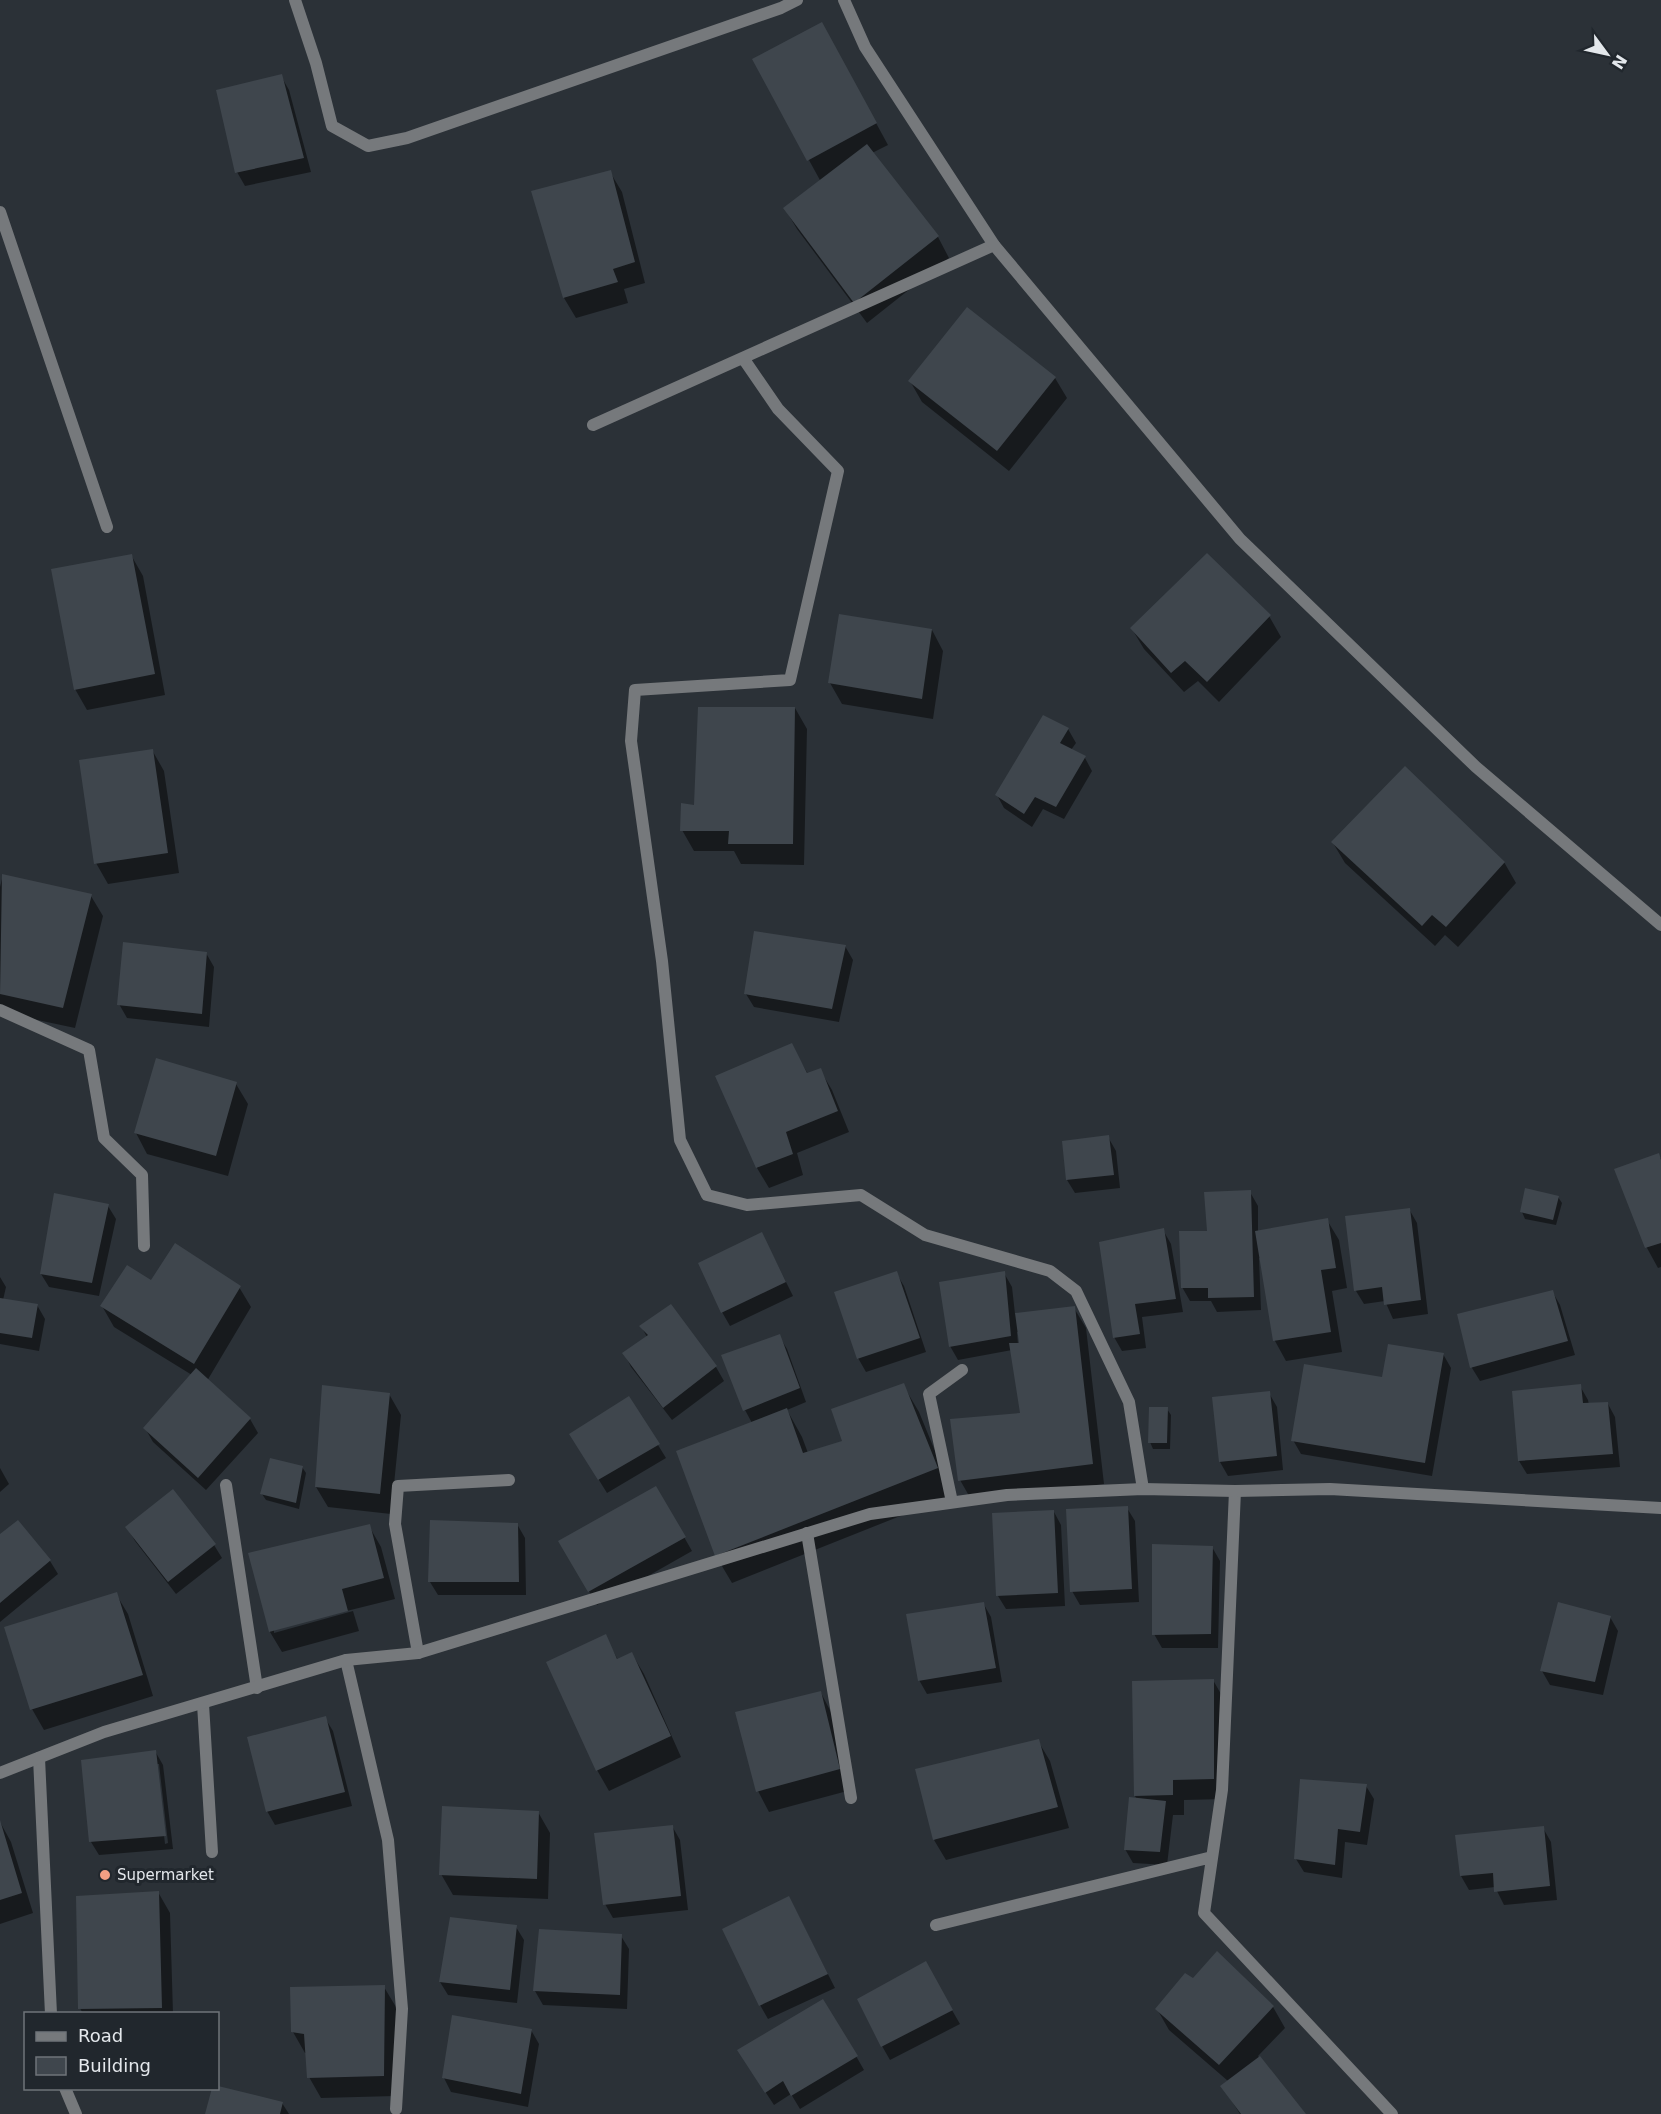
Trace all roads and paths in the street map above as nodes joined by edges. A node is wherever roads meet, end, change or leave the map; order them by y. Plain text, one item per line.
1 (295, 0) edge
2 (797, 0) edge
3 (844, 0) edge
4 (0, 212) edge
5 (994, 245) junction
6 (743, 358) junction
7 (593, 426) dead end
8 (106, 527) dead end
9 (1661, 925) edge
10 (0, 1010) edge
11 (144, 1246) dead end
12 (962, 1370) dead end
13 (509, 1480) dead end
14 (226, 1485) dead end
15 (1143, 1489) junction
16 (1235, 1491) junction
17 (952, 1502) junction
18 (1661, 1508) edge
19 (807, 1533) junction
20 (418, 1653) junction
21 (346, 1660) junction
22 (257, 1688) junction
23 (203, 1704) junction
24 (39, 1758) junction
25 (0, 1773) edge
26 (851, 1798) dead end
27 (212, 1852) dead end
28 (1212, 1857) junction
29 (936, 1925) dead end
30 (51, 2012) edge
31 (66, 2090) edge
32 (396, 2109) dead end
33 (76, 2114) edge
34 (1392, 2114) edge

1 - 2 street
3 - 5 street
4 - 8 street
5 - 6 street
5 - 9 street
6 - 7 street
6 - 15 street
10 - 11 street
12 - 17 street
13 - 20 street
14 - 22 street
15 - 16 street
15 - 17 street
16 - 18 street
16 - 28 street
17 - 19 street
19 - 20 street
19 - 26 street
20 - 21 street
21 - 22 street
21 - 32 street
22 - 23 street
23 - 24 street
23 - 27 street
24 - 25 street
24 - 30 street
28 - 29 street
28 - 34 street
31 - 33 street

